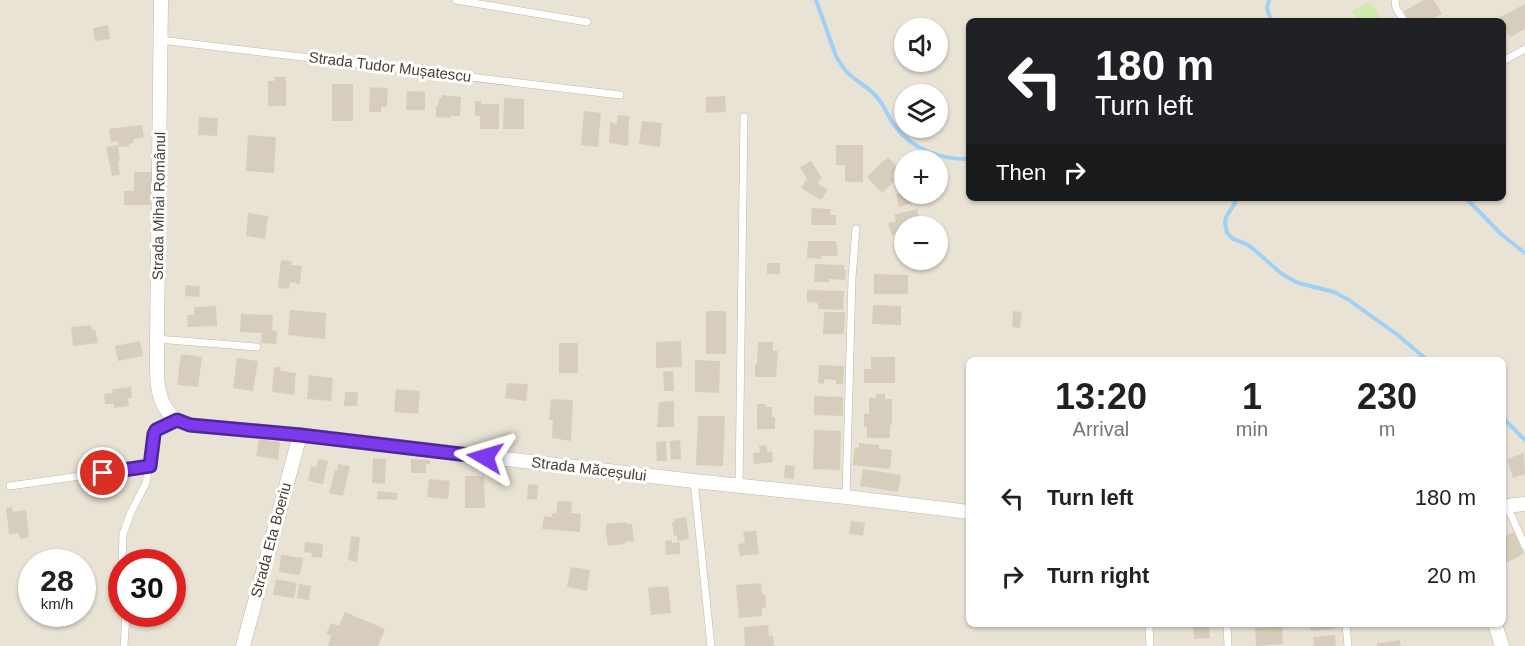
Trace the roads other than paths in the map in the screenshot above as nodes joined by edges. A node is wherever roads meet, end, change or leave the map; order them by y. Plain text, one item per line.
1 (161, 0) edge
2 (456, 0) edge
3 (1395, 0) edge
4 (1402, 18) edge
5 (587, 22) dead end
6 (160, 40) junction
7 (1525, 50) edge
8 (1506, 60) edge
9 (620, 95) dead end
10 (744, 117) dead end
11 (856, 229) dead end
12 (157, 339) junction
13 (257, 347) dead end
14 (177, 420) junction
15 (300, 435) junction
16 (150, 466) junction
17 (694, 482) junction
18 (10, 486) dead end
19 (739, 487) junction
20 (846, 497) junction
21 (1525, 504) edge
22 (1506, 507) edge
23 (1506, 509) edge
24 (966, 512) edge
25 (1525, 546) edge
26 (122, 549) edge
27 (125, 627) edge
28 (1149, 627) edge
29 (1227, 627) edge
30 (1346, 627) edge
31 (1496, 627) edge
32 (124, 646) edge
33 (244, 646) edge
34 (711, 646) edge
35 (1150, 646) edge
36 (1228, 646) edge
37 (1348, 646) edge
38 (1502, 646) edge

1 - 6 street, Strada Mihai Românul
2 - 5 lane
3 - 4 lane
6 - 9 lane, Strada Tudor Mușatescu
6 - 12 street, Strada Mihai Românul
7 - 8 lane
10 - 19 lane
11 - 20 lane
12 - 13 lane
12 - 14 street, Strada Mihai Românul
14 - 15 street, Strada Măceșului
14 - 16 lane
15 - 17 street, Strada Măceșului
15 - 33 street, Strada Eta Boeriu
16 - 18 lane
16 - 26 lane
17 - 19 street, Strada Măceșului
17 - 34 lane
19 - 20 street, Strada Măceșului
20 - 24 street, Strada Măceșului
21 - 22 street
23 - 25 lane
27 - 32 lane
28 - 35 lane
29 - 36 lane
30 - 37 lane
31 - 38 street

